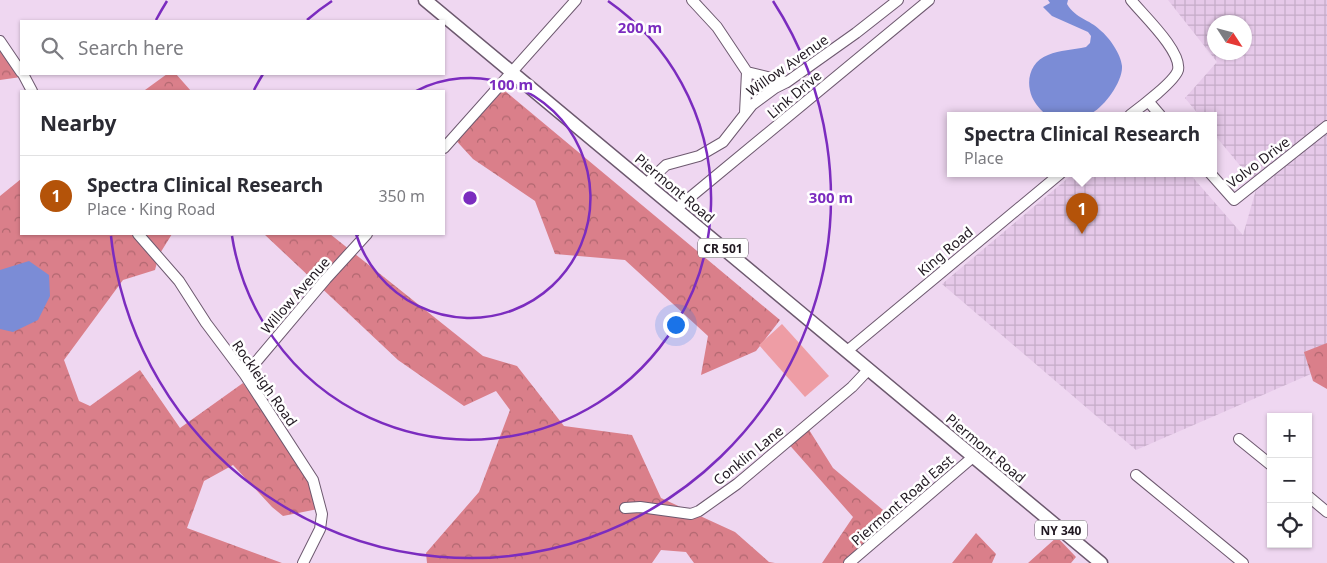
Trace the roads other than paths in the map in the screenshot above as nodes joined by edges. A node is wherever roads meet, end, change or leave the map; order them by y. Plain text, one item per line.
1 (426, 0) edge
2 (576, 0) edge
3 (692, 0) edge
4 (898, 0) edge
5 (928, 0) edge
6 (1130, 0) edge
7 (0, 41) edge
8 (20, 70) edge
9 (747, 72) junction
10 (512, 73) junction
11 (23, 75) edge
12 (787, 82) junction
13 (31, 90) edge
14 (1148, 101) junction
15 (1134, 112) edge
16 (1157, 112) edge
17 (744, 113) junction
18 (1327, 126) edge
19 (445, 147) edge
20 (1056, 177) edge
21 (1214, 177) edge
22 (646, 184) junction
23 (676, 209) junction
24 (139, 235) edge
25 (366, 235) edge
26 (847, 351) junction
27 (868, 369) junction
28 (245, 375) junction
29 (1239, 439) dead end
30 (973, 457) junction
31 (1267, 462) edge
32 (1136, 475) dead end
33 (1020, 496) joint
34 (1312, 499) edge
35 (625, 508) dead end
36 (1327, 512) edge
37 (303, 563) edge
38 (849, 563) edge
39 (1101, 563) edge
40 (1243, 563) edge

1 - 10 main road, Piermont Road / CR 501
2 - 10 street
3 - 9 street
4 - 12 street, Willow Avenue
5 - 23 street, Link Drive
6 - 14 street
7 - 8 street
9 - 12 street
9 - 17 street
10 - 19 street
10 - 22 main road, Piermont Road / CR 501
11 - 13 street
12 - 17 street, Willow Avenue
14 - 15 street
14 - 16 street
17 - 22 street, Willow Avenue
18 - 21 street, Volvo Drive
20 - 26 street, King Road
22 - 23 main road, Piermont Road / CR 501
23 - 26 main road, Piermont Road / CR 501
24 - 28 street, Rockleigh Road
25 - 28 street, Willow Avenue
26 - 27 main road, Piermont Road / CR 501
27 - 30 main road, Piermont Road / CR 501
27 - 35 street, Conklin Lane
28 - 37 street, Rockleigh Road
29 - 31 street
30 - 33 main road, Piermont Road / CR 501
30 - 38 street, Piermont Road East
32 - 40 street
33 - 39 main road, NY 340
34 - 36 street

